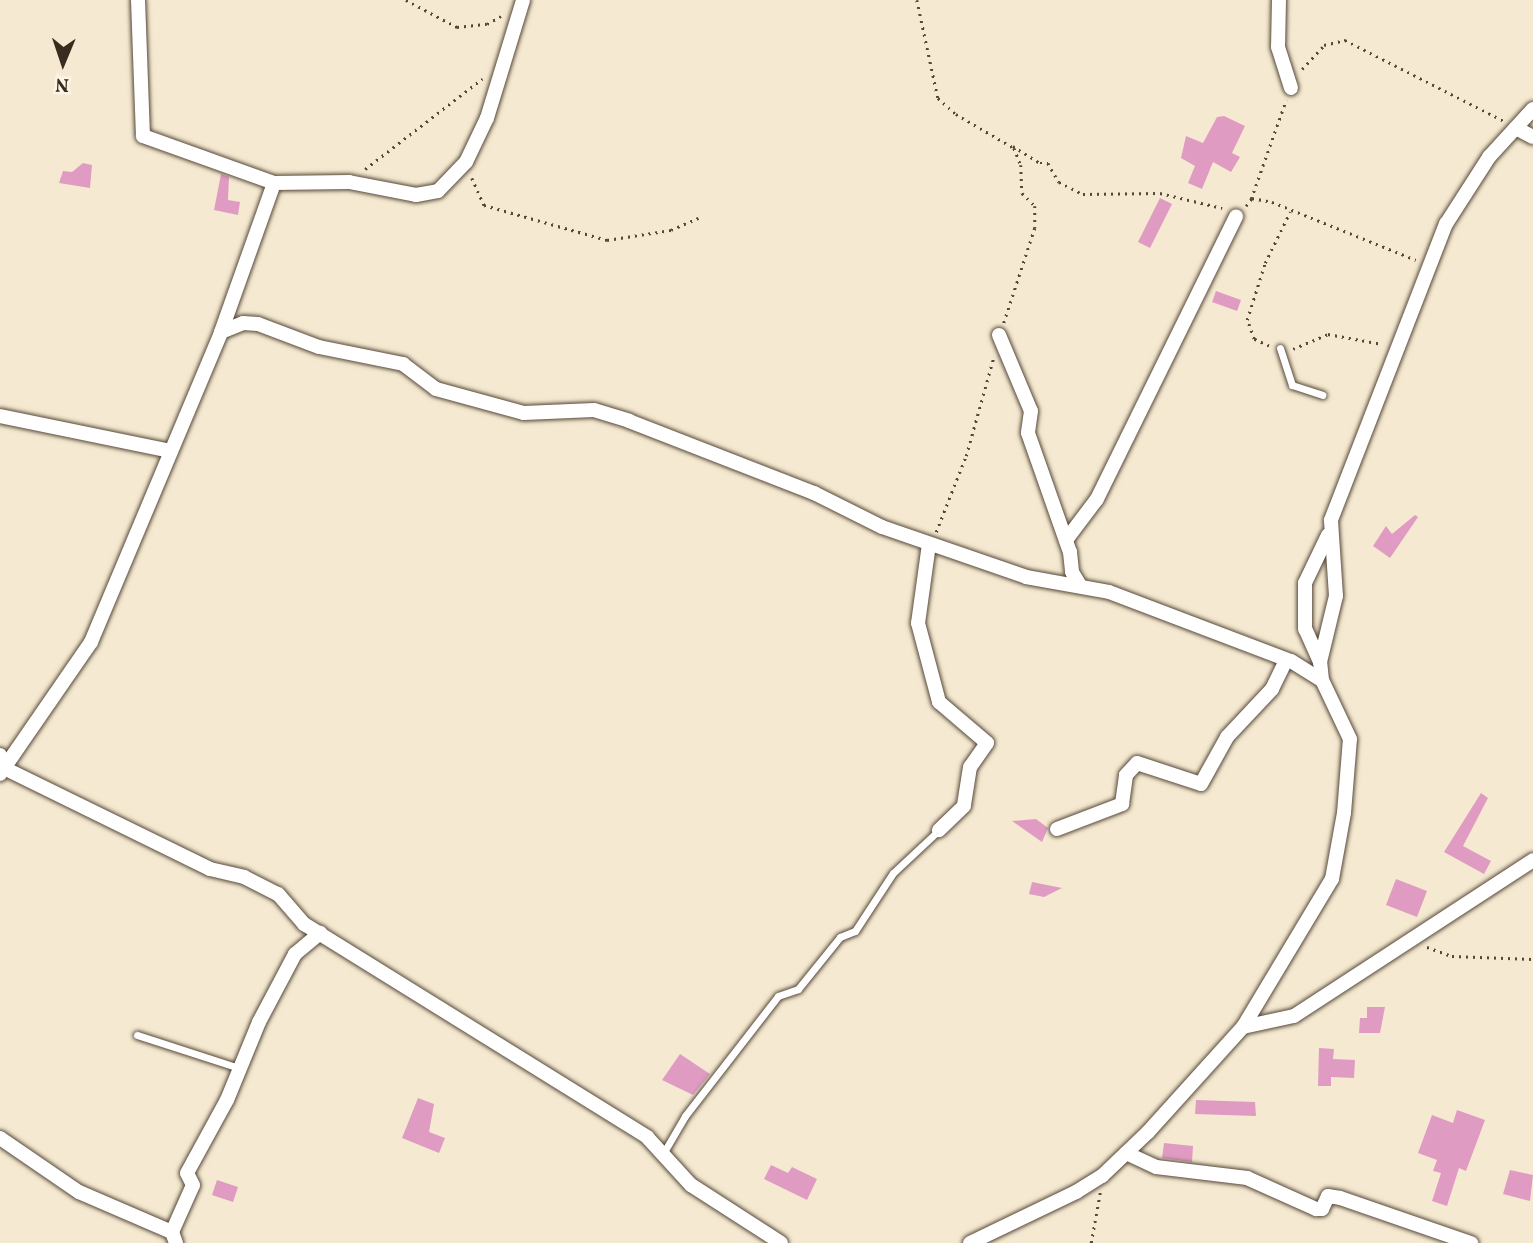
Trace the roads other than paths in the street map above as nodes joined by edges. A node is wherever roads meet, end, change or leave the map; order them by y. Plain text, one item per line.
1 (138, 0) edge
2 (1279, 0) edge
3 (522, 2) edge
4 (1292, 88) road end
5 (1533, 109) edge
6 (1516, 128) junction
7 (1533, 137) edge
8 (274, 183) junction
9 (1236, 216) road end
10 (221, 332) junction
11 (999, 335) road end
12 (1280, 348) road end
13 (1322, 396) dead end
14 (0, 416) edge
15 (170, 451) junction
16 (1329, 534) junction
17 (1066, 540) junction
18 (929, 544) junction
19 (1081, 587) junction
20 (1286, 660) junction
21 (1320, 662) junction
22 (1322, 680) junction
23 (2, 766) edge
24 (1057, 829) dead end
25 (939, 830) joint
26 (1533, 860) edge
27 (320, 933) junction
28 (1243, 1027) junction
29 (137, 1035) dead end
30 (239, 1068) junction
31 (0, 1138) edge
32 (664, 1152) junction
33 (1126, 1153) junction
34 (174, 1238) edge
35 (781, 1243) edge
36 (970, 1243) edge
37 (1471, 1243) edge

1 - 8 street
2 - 4 street
3 - 8 street
5 - 6 street
6 - 7 street
6 - 16 street
8 - 10 street
9 - 17 street
10 - 15 street
10 - 18 street
11 - 17 street
12 - 13 lane
14 - 15 street
15 - 23 street
16 - 21 street
16 - 21 street
17 - 19 street
18 - 19 street
18 - 25 street
19 - 20 street
20 - 22 street
20 - 24 street
21 - 22 street
22 - 28 street
23 - 27 street
25 - 32 lane
26 - 28 street
27 - 30 street
27 - 32 street
28 - 33 street
29 - 30 lane
30 - 34 street
31 - 34 street
32 - 35 street
33 - 36 street
33 - 37 street

